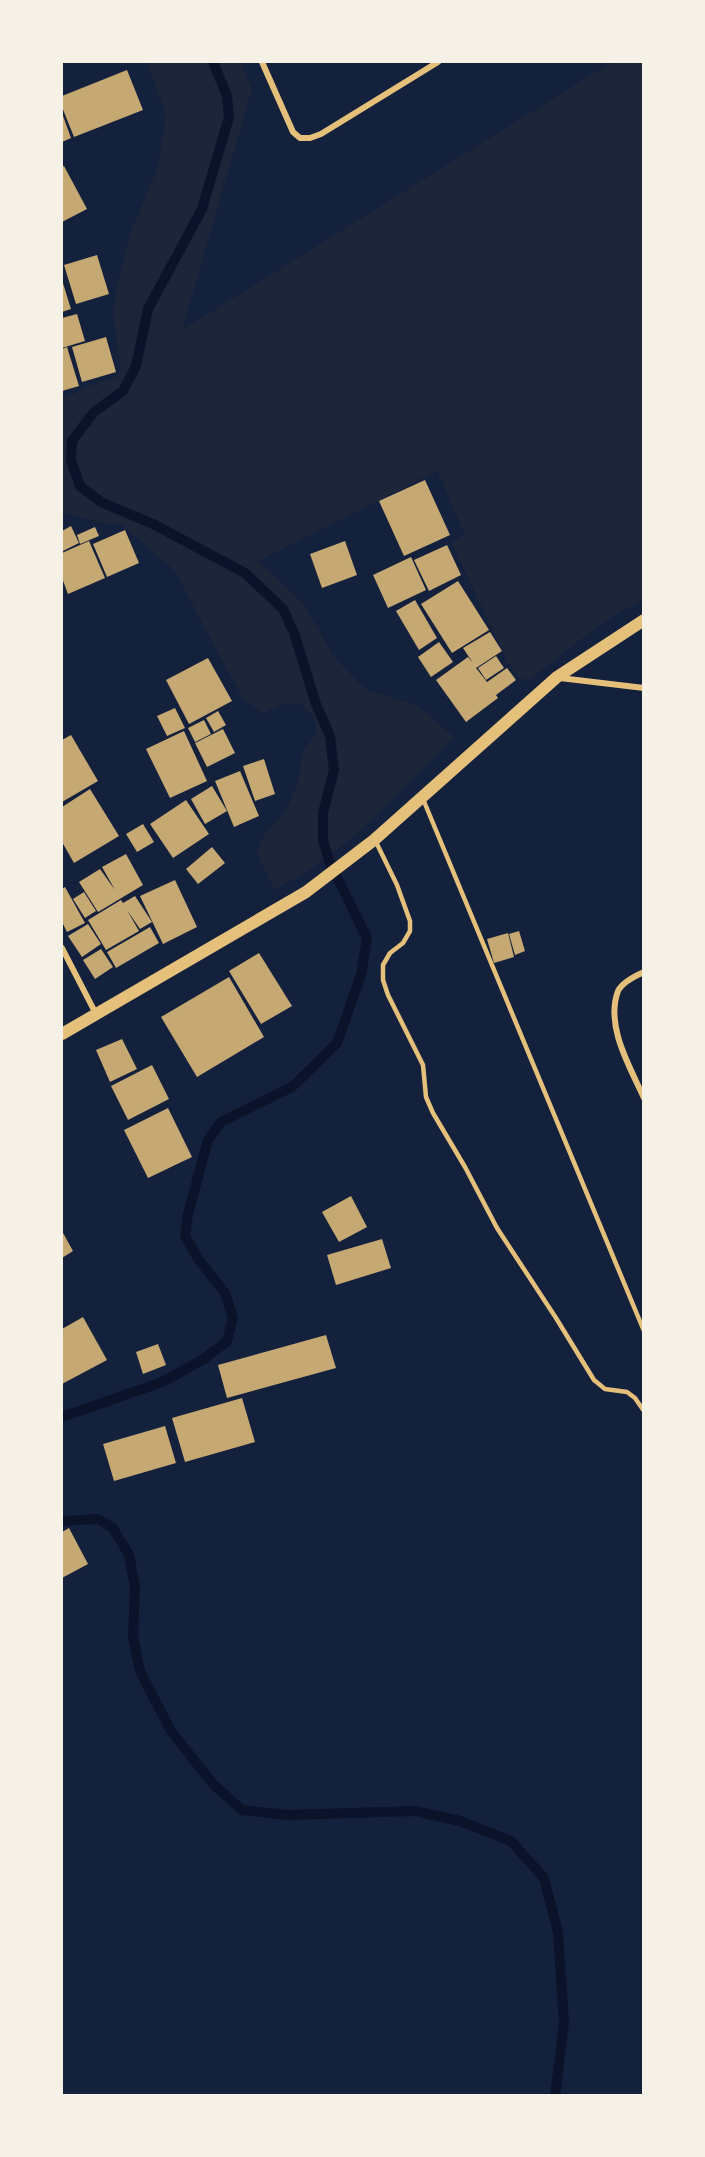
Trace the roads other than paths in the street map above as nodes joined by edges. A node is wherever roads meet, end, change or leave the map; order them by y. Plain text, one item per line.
1 (262, 62) edge
2 (438, 62) edge
3 (644, 620) edge
4 (556, 678) junction
5 (644, 687) edge
6 (422, 796) junction
7 (370, 843) junction
8 (62, 948) edge
9 (644, 972) edge
10 (96, 1014) junction
11 (62, 1034) edge
12 (644, 1098) edge
13 (644, 1331) edge
14 (644, 1411) edge

1 - 2 street
3 - 4 main road
4 - 5 street
4 - 6 main road
6 - 7 main road
6 - 13 lane
7 - 10 main road
7 - 14 lane
8 - 10 street
9 - 12 street
10 - 11 main road

